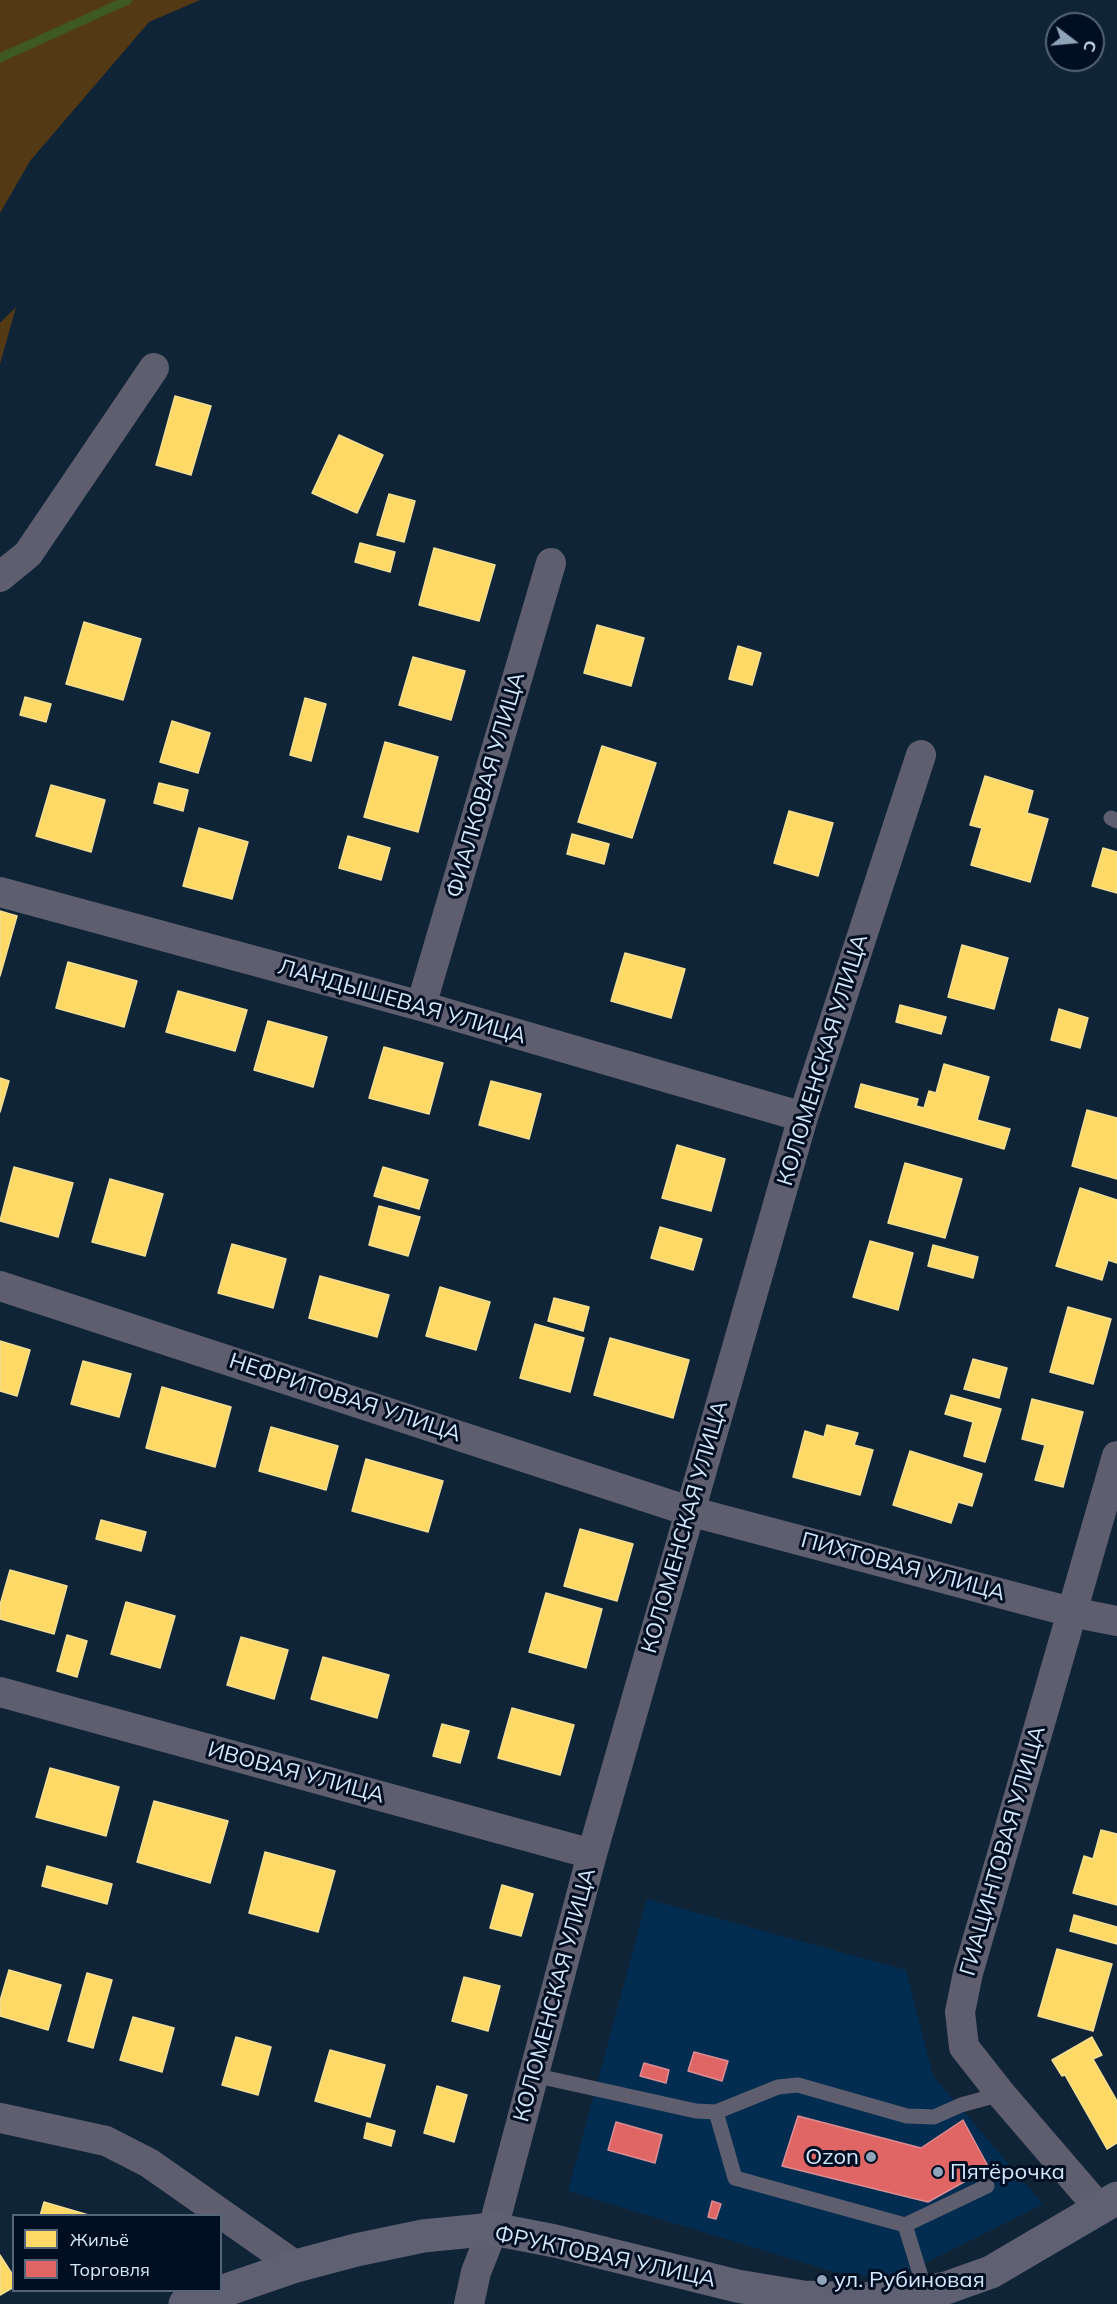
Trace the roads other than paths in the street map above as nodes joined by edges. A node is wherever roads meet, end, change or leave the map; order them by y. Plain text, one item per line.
1 (154, 368) dead end
2 (551, 563) dead end
3 (0, 577) edge
4 (921, 755) dead end
5 (0, 892) edge
6 (421, 1006) junction
7 (803, 1117) junction
8 (0, 1286) edge
9 (1117, 1456) edge
10 (689, 1510) junction
11 (1071, 1612) junction
12 (1117, 1621) edge
13 (0, 1692) edge
14 (592, 1854) junction
15 (533, 2075) junction
16 (1001, 2094) junction
17 (716, 2112) junction
18 (0, 2118) edge
19 (987, 2186) dead end
20 (1108, 2203) edge
21 (222, 2214) edge
22 (222, 2214) edge
23 (905, 2225) junction
24 (493, 2229) junction
25 (296, 2266) junction
26 (222, 2291) edge
27 (220, 2292) edge
28 (942, 2295) edge
29 (185, 2304) edge
30 (469, 2304) edge

1 - 3 street
2 - 6 street, ФИАЛКОВАЯ УЛИЦА
4 - 7 street, КОЛОМЕНСКАЯ УЛИЦА
5 - 6 street, ЛАНДЫШЕВАЯ УЛИЦА
6 - 7 street, ЛАНДЫШЕВАЯ УЛИЦА
7 - 10 street, КОЛОМЕНСКАЯ УЛИЦА
8 - 10 street, НЕФРИТОВАЯ УЛИЦА
9 - 11 street, ГИАЦИНТОВАЯ УЛИЦА
10 - 11 street, ПИХТОВАЯ УЛИЦА
10 - 14 street, КОЛОМЕНСКАЯ УЛИЦА
11 - 12 street, ПИХТОВАЯ УЛИЦА
11 - 16 street, ГИАЦИНТОВАЯ УЛИЦА
13 - 14 street, ИВОВАЯ УЛИЦА
14 - 15 street, КОЛОМЕНСКАЯ УЛИЦА
15 - 17 lane
15 - 24 street, КОЛОМЕНСКАЯ УЛИЦА
16 - 17 lane
16 - 20 street, ГИАЦИНТОВАЯ УЛИЦА
17 - 23 lane
18 - 22 street
19 - 23 lane
20 - 28 street, ФРУКТОВАЯ УЛИЦА
21 - 25 street
23 - 28 lane
24 - 25 street, ФРУКТОВАЯ УЛИЦА
24 - 28 street, ФРУКТОВАЯ УЛИЦА
24 - 30 street, КОЛОМЕНСКАЯ УЛИЦА
25 - 26 street, ФРУКТОВАЯ УЛИЦА
27 - 29 street, ФРУКТОВАЯ УЛИЦА

